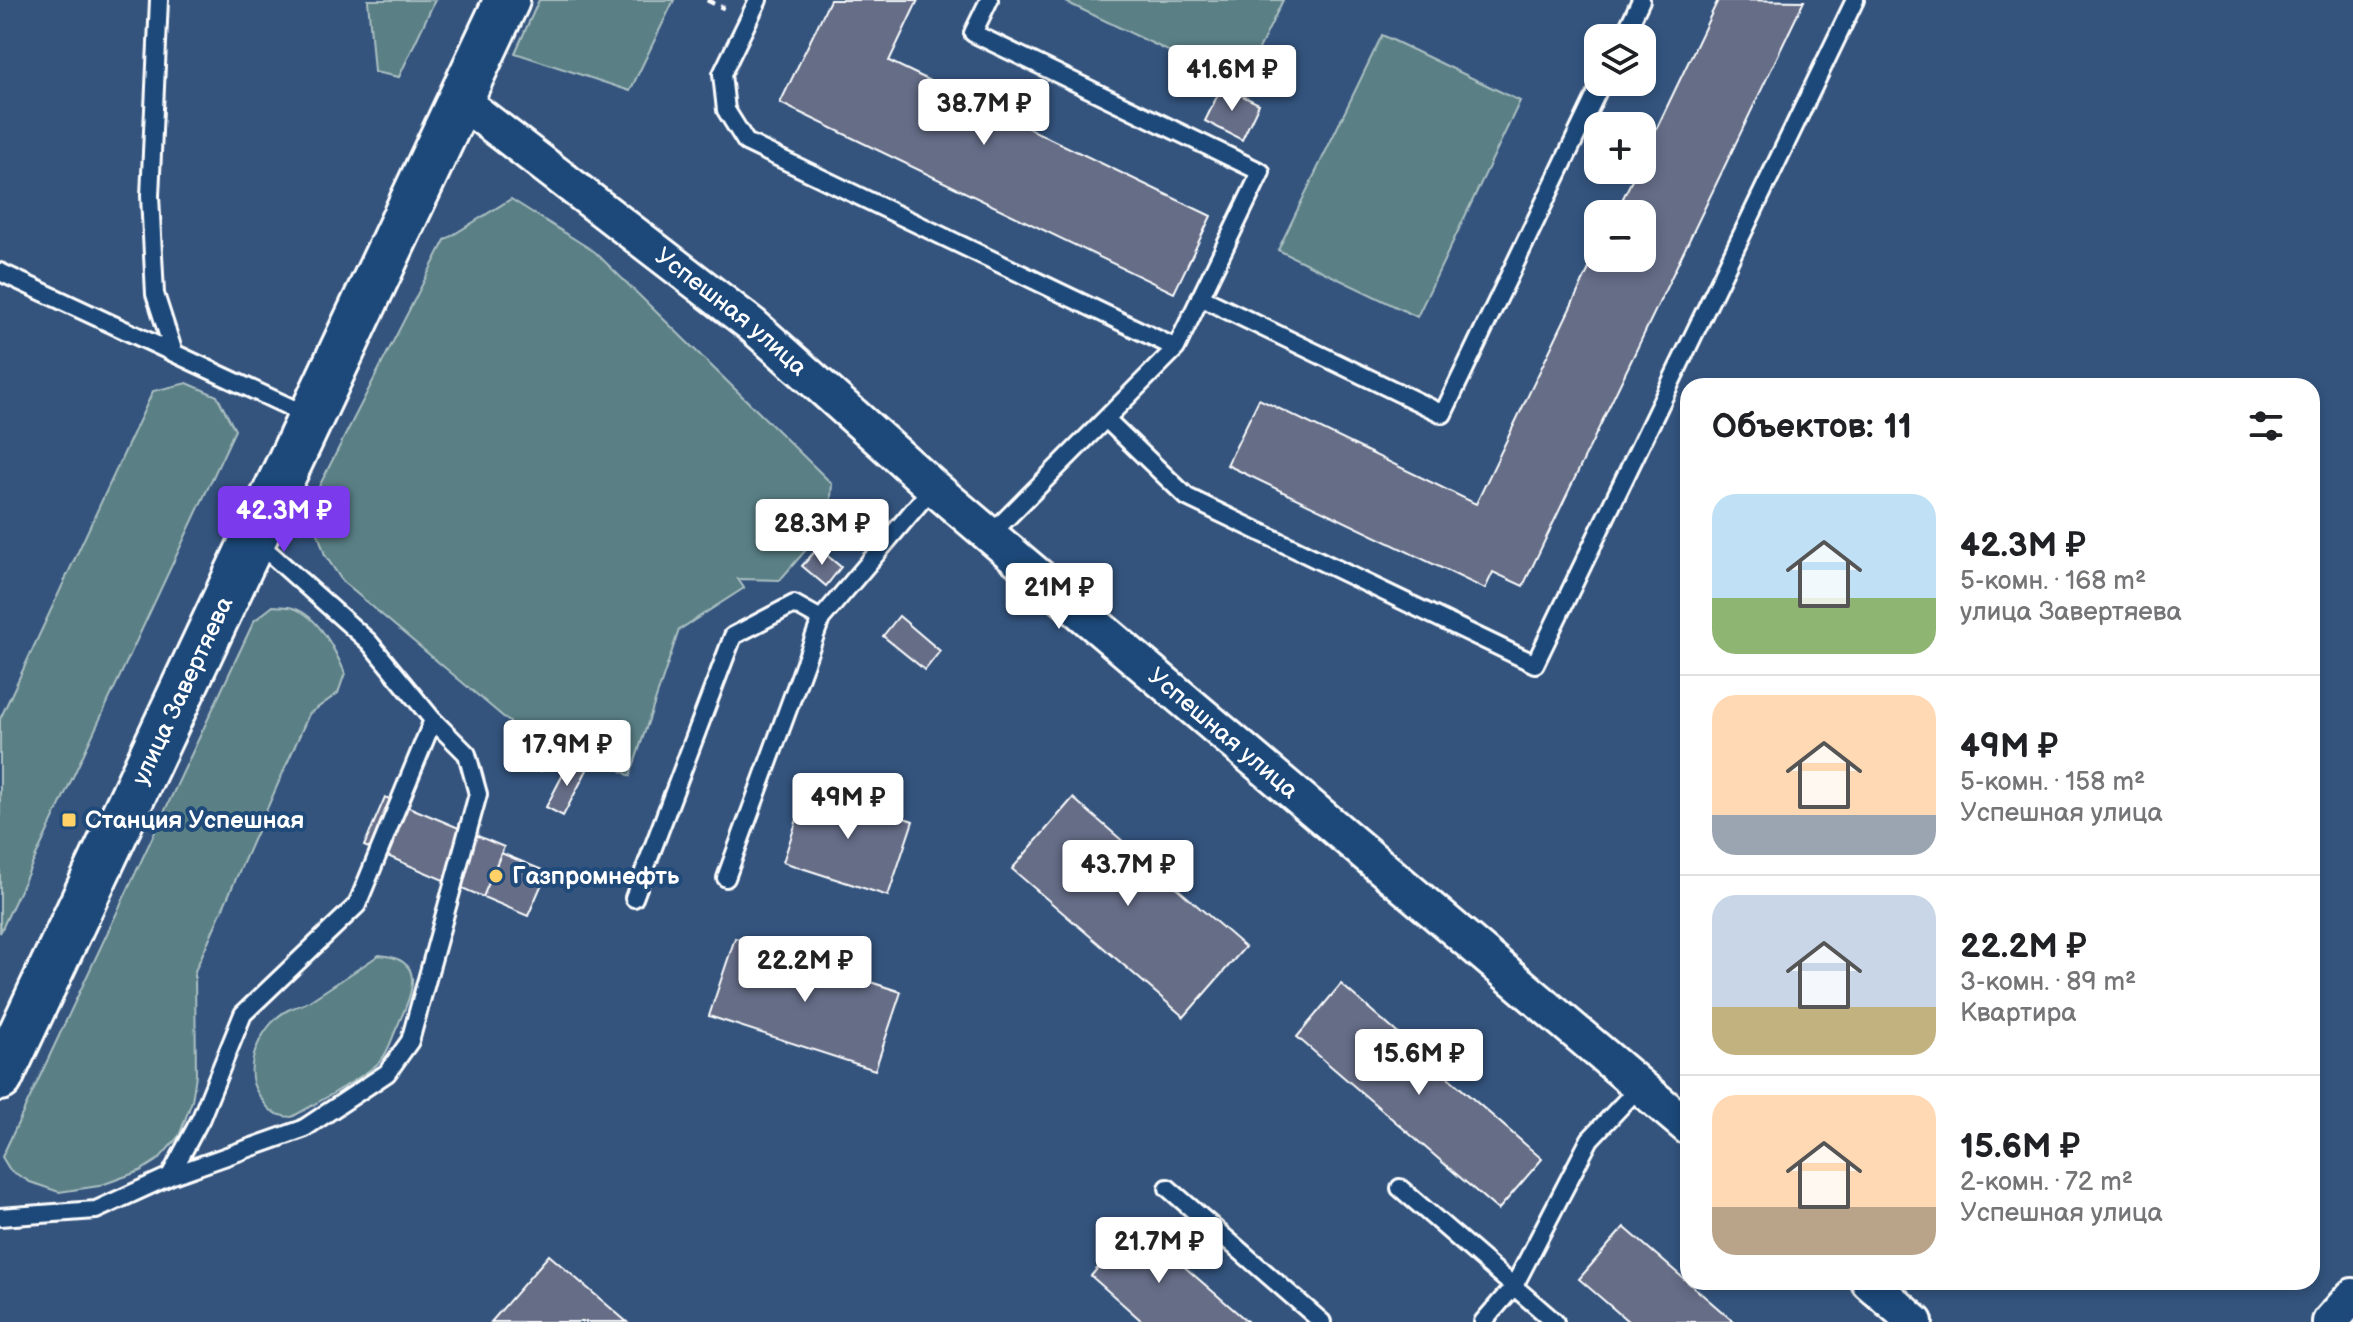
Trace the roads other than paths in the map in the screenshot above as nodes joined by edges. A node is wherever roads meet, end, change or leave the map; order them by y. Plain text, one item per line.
1 (159, 0) edge
2 (507, 0) edge
3 (758, 0) edge
4 (989, 0) edge
5 (1641, 0) edge
6 (1855, 0) edge
7 (1630, 24) edge
8 (1595, 96) edge
9 (460, 100) junction
10 (0, 272) edge
11 (1200, 297) junction
12 (1176, 348) junction
13 (174, 353) junction
14 (311, 417) junction
15 (1106, 419) junction
16 (933, 487) junction
17 (990, 535) junction
18 (254, 539) junction
19 (821, 619) junction
20 (433, 720) junction
21 (726, 878) dead end
22 (634, 898) dead end
23 (0, 1078) edge
24 (1640, 1086) junction
25 (1680, 1120) edge
26 (170, 1176) junction
27 (1168, 1188) dead end
28 (1400, 1188) dead end
29 (0, 1217) edge
30 (1514, 1286) junction
31 (1878, 1290) edge
32 (2353, 1296) edge
33 (1322, 1322) edge
34 (1483, 1322) edge
35 (1555, 1322) edge
36 (1915, 1322) edge
37 (2330, 1322) edge

1 - 13 lane
2 - 9 main road, улица Завертяева
3 - 12 lane
4 - 11 lane
5 - 7 lane
6 - 15 lane
8 - 11 lane
9 - 14 main road, улица Завертяева
9 - 16 street, Успешная улица
10 - 13 lane
11 - 12 lane
12 - 15 lane
13 - 14 lane
14 - 18 main road, улица Завертяева
15 - 17 lane
16 - 17 street, Успешная улица
16 - 19 lane
17 - 24 street, Успешная улица
18 - 20 lane
18 - 23 main road, улица Завертяева
19 - 21 lane
19 - 22 lane
20 - 26 lane
20 - 26 lane
24 - 25 street, Успешная улица
24 - 30 lane
26 - 29 lane
27 - 33 lane
28 - 30 lane
30 - 34 lane
30 - 35 lane
31 - 36 street
32 - 37 street

